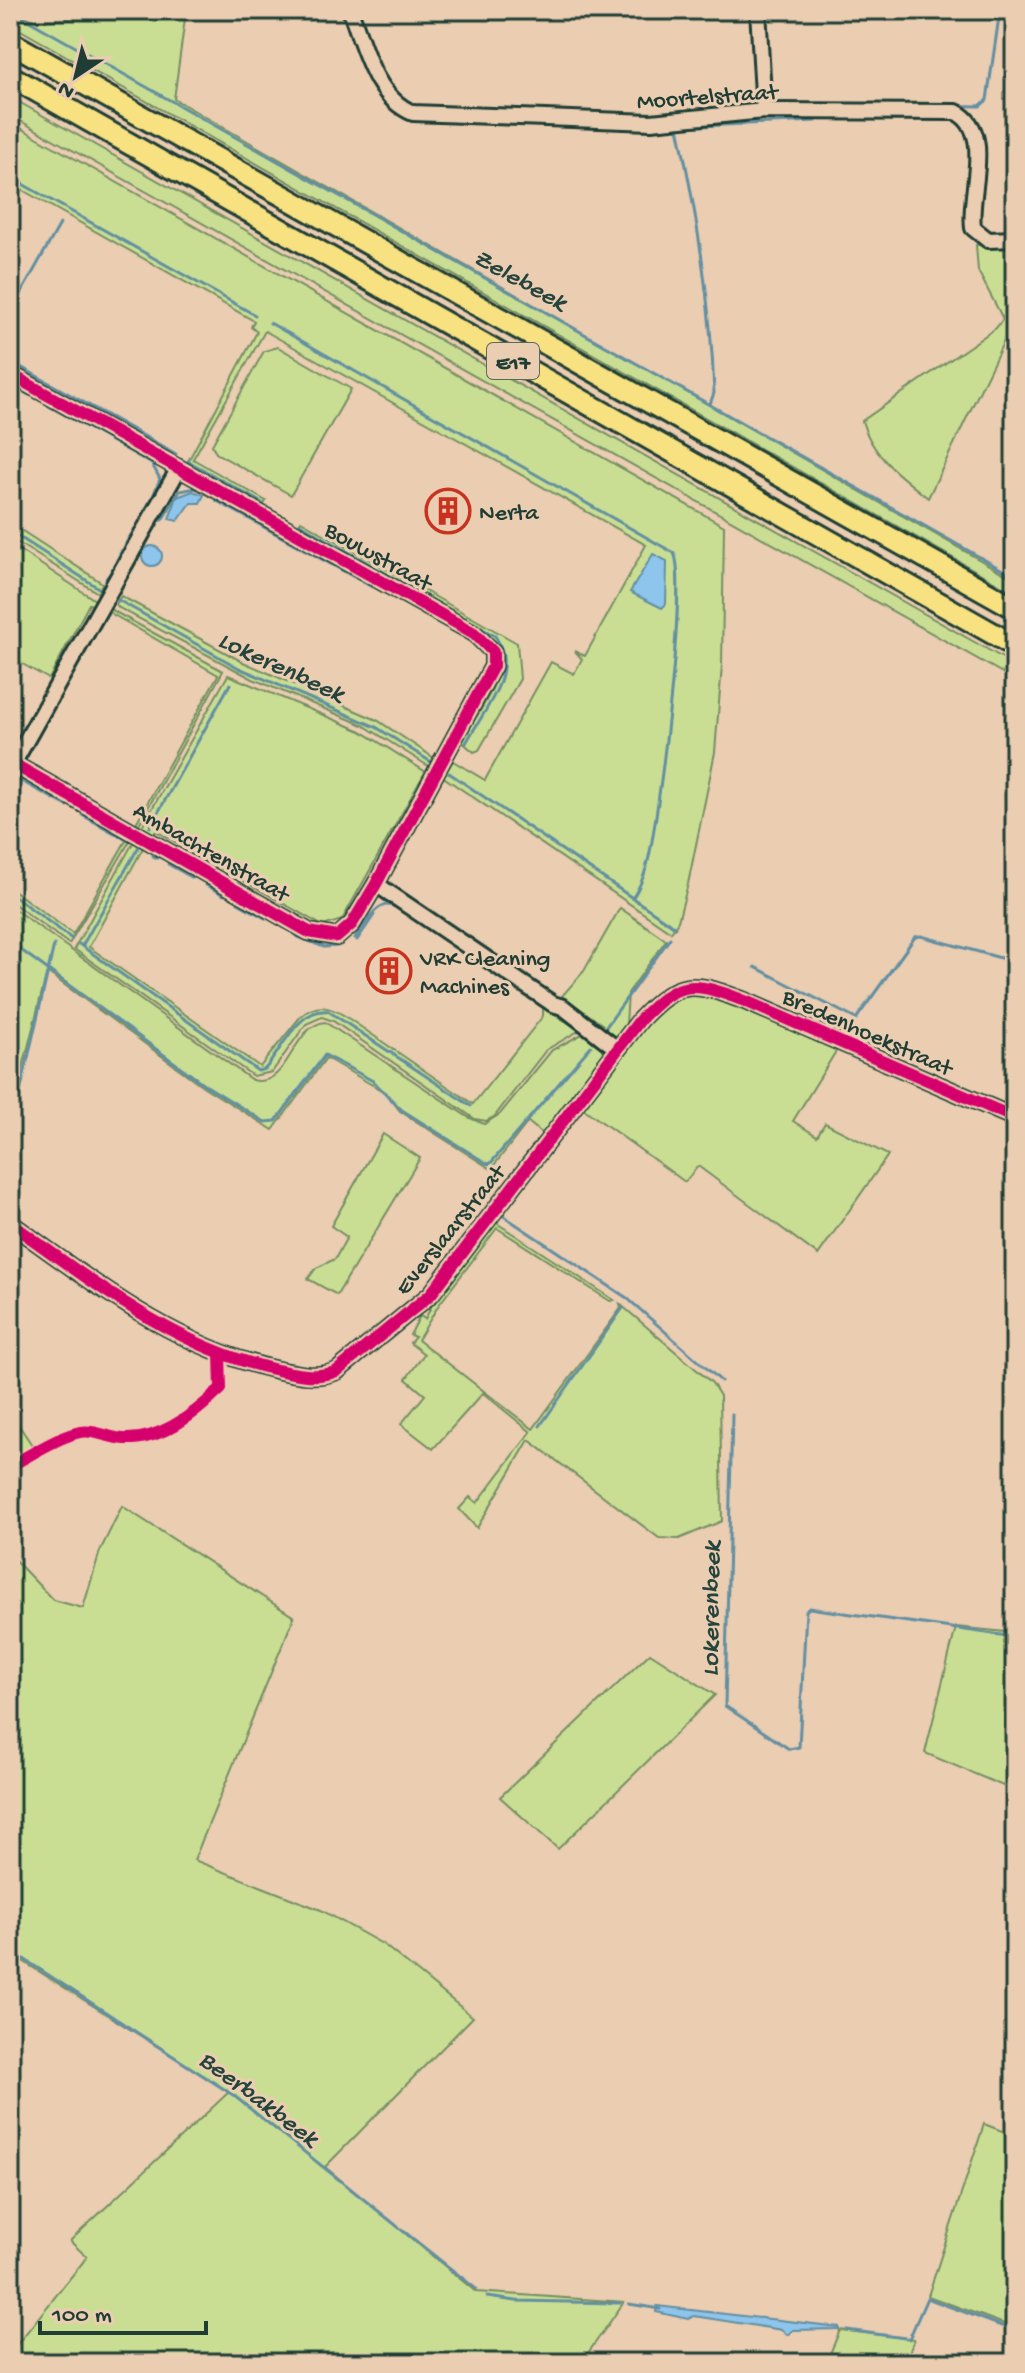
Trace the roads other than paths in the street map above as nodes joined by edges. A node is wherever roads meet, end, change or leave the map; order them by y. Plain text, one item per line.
1 (350, 10) edge
2 (758, 10) edge
3 (10, 42) edge
4 (10, 76) edge
5 (764, 111) junction
6 (1015, 239) edge
7 (10, 374) edge
8 (179, 468) junction
9 (1015, 608) edge
10 (1015, 646) edge
11 (12, 763) edge
12 (376, 884) junction
13 (704, 985) joint
14 (617, 1049) junction
15 (1015, 1118) edge
16 (10, 1223) edge

1 - 5 street, Moortelstraat
2 - 5 street
3 - 9 highway, E17
4 - 10 highway, E17
5 - 6 street, Moortelstraat
7 - 8 street, Bouwstraat
8 - 11 street
8 - 12 street, Bouwstraat
11 - 12 street, Ambachtenstraat
12 - 14 street
13 - 14 street, Everslaarstraat
13 - 15 street, Bredenhoekstraat
14 - 16 street, Everslaarstraat

